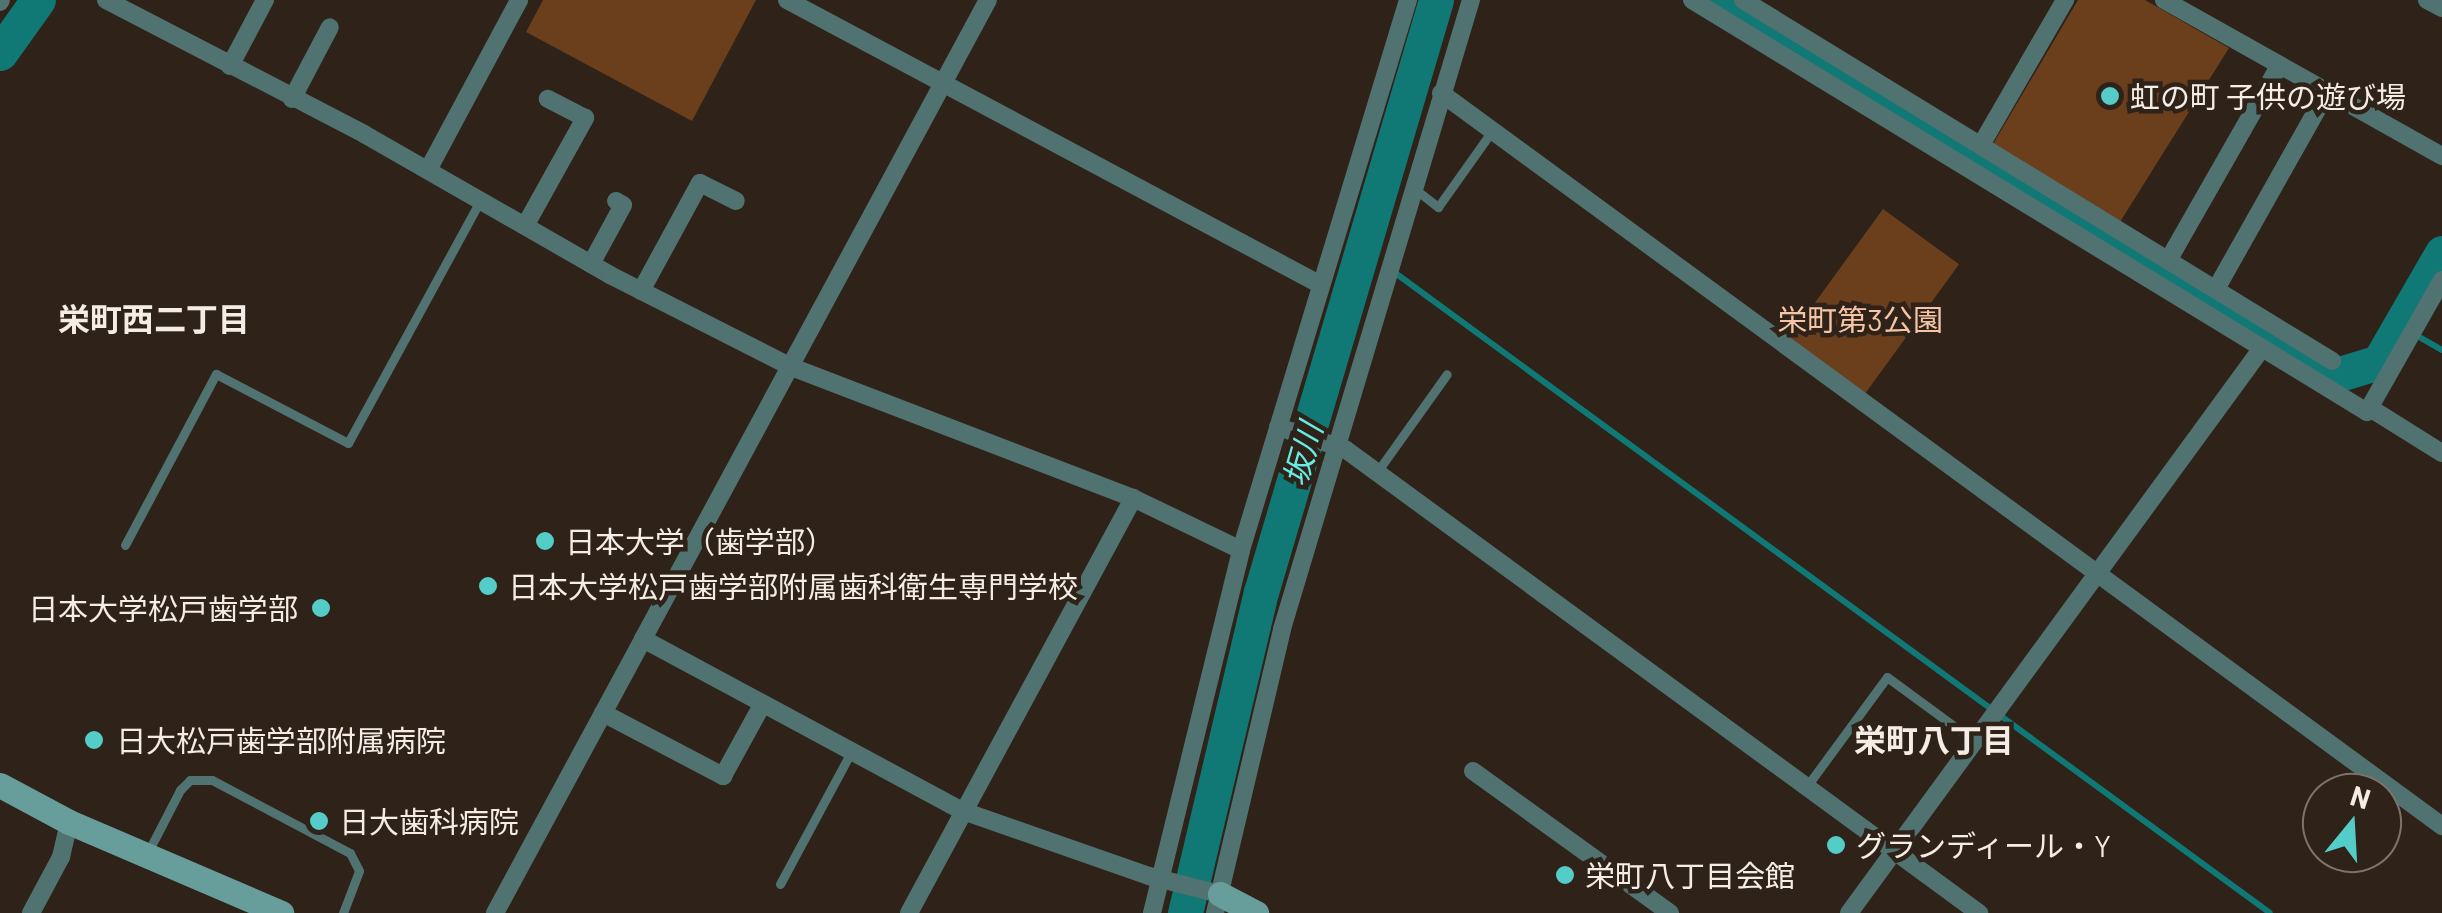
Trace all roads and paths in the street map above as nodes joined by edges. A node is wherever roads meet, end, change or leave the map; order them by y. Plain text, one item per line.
1 (106, 0) edge
2 (265, 0) edge
3 (519, 0) edge
4 (787, 0) edge
5 (988, 0) edge
6 (1408, 0) edge
7 (1471, 0) edge
8 (1692, 0) edge
9 (1742, 0) edge
10 (2065, 0) edge
11 (2164, 0) edge
12 (2427, 0) edge
13 (2442, 8) edge
14 (330, 27) dead end
15 (230, 66) junction
16 (2279, 66) junction
17 (943, 84) junction
18 (2326, 92) junction
19 (1442, 93) junction
20 (292, 99) junction
21 (548, 99) dead end
22 (1492, 131) junction
23 (1981, 145) junction
24 (2442, 156) edge
25 (428, 170) junction
26 (1420, 193) dead end
27 (480, 201) junction
28 (616, 201) dead end
29 (736, 202) dead end
30 (525, 226) junction
31 (2169, 259) junction
32 (591, 264) junction
33 (2442, 280) edge
34 (1322, 285) junction
35 (2216, 289) junction
36 (642, 291) junction
37 (2262, 348) junction
38 (2332, 361) dead end
39 (789, 366) junction
40 (1447, 374) dead end
41 (2370, 408) junction
42 (1282, 428) junction
43 (1332, 444) junction
44 (2442, 453) edge
45 (1376, 472) junction
46 (1132, 498) junction
47 (125, 545) dead end
48 (1242, 550) junction
49 (2097, 572) junction
50 (642, 639) junction
51 (762, 704) junction
52 (603, 713) junction
53 (1974, 741) junction
54 (850, 752) junction
55 (1473, 771) dead end
56 (0, 784) edge
57 (1808, 786) junction
58 (963, 812) junction
59 (69, 822) junction
60 (2442, 826) edge
61 (1894, 851) junction
62 (146, 856) junction
63 (1165, 879) junction
64 (780, 884) dead end
65 (1215, 899) edge
66 (31, 913) edge
67 (281, 913) edge
68 (343, 913) edge
69 (495, 913) edge
70 (908, 913) edge
71 (1152, 913) edge
72 (1256, 913) edge
73 (1670, 913) edge
74 (1849, 913) edge
75 (1979, 913) edge

1 - 15 street
2 - 15 street
3 - 25 street
4 - 17 street
5 - 17 street
6 - 34 street
7 - 19 street
8 - 37 street
9 - 23 street
10 - 23 street
11 - 16 street
12 - 13 street
14 - 20 street
15 - 20 street
16 - 18 street
16 - 31 street
17 - 34 street
17 - 39 street
18 - 24 street
18 - 35 street
19 - 22 street
19 - 43 street
20 - 25 street
21 - 30 street
22 - 26 lane
22 - 49 street
23 - 31 street
25 - 27 street
27 - 30 street
27 - 47 lane
28 - 32 street
29 - 36 street
30 - 32 street
31 - 35 street
32 - 36 street
33 - 41 street
34 - 42 street
35 - 38 street
36 - 39 street
37 - 41 street
37 - 49 street
39 - 46 street
39 - 50 street
40 - 45 lane
41 - 44 street
42 - 43 street
42 - 48 street
43 - 45 street
43 - 65 street
45 - 57 street
46 - 48 street
46 - 58 street
48 - 63 street
49 - 53 street
49 - 60 street
50 - 51 street
50 - 52 street
51 - 52 street
51 - 54 street
52 - 69 street
53 - 57 lane
53 - 61 street
54 - 58 street
54 - 64 lane
55 - 73 street
56 - 59 street
57 - 61 street
58 - 63 street
58 - 70 street
59 - 62 street
59 - 66 street
61 - 74 street
61 - 75 street
62 - 67 street
62 - 68 lane
63 - 65 street
63 - 71 street
65 - 72 street

